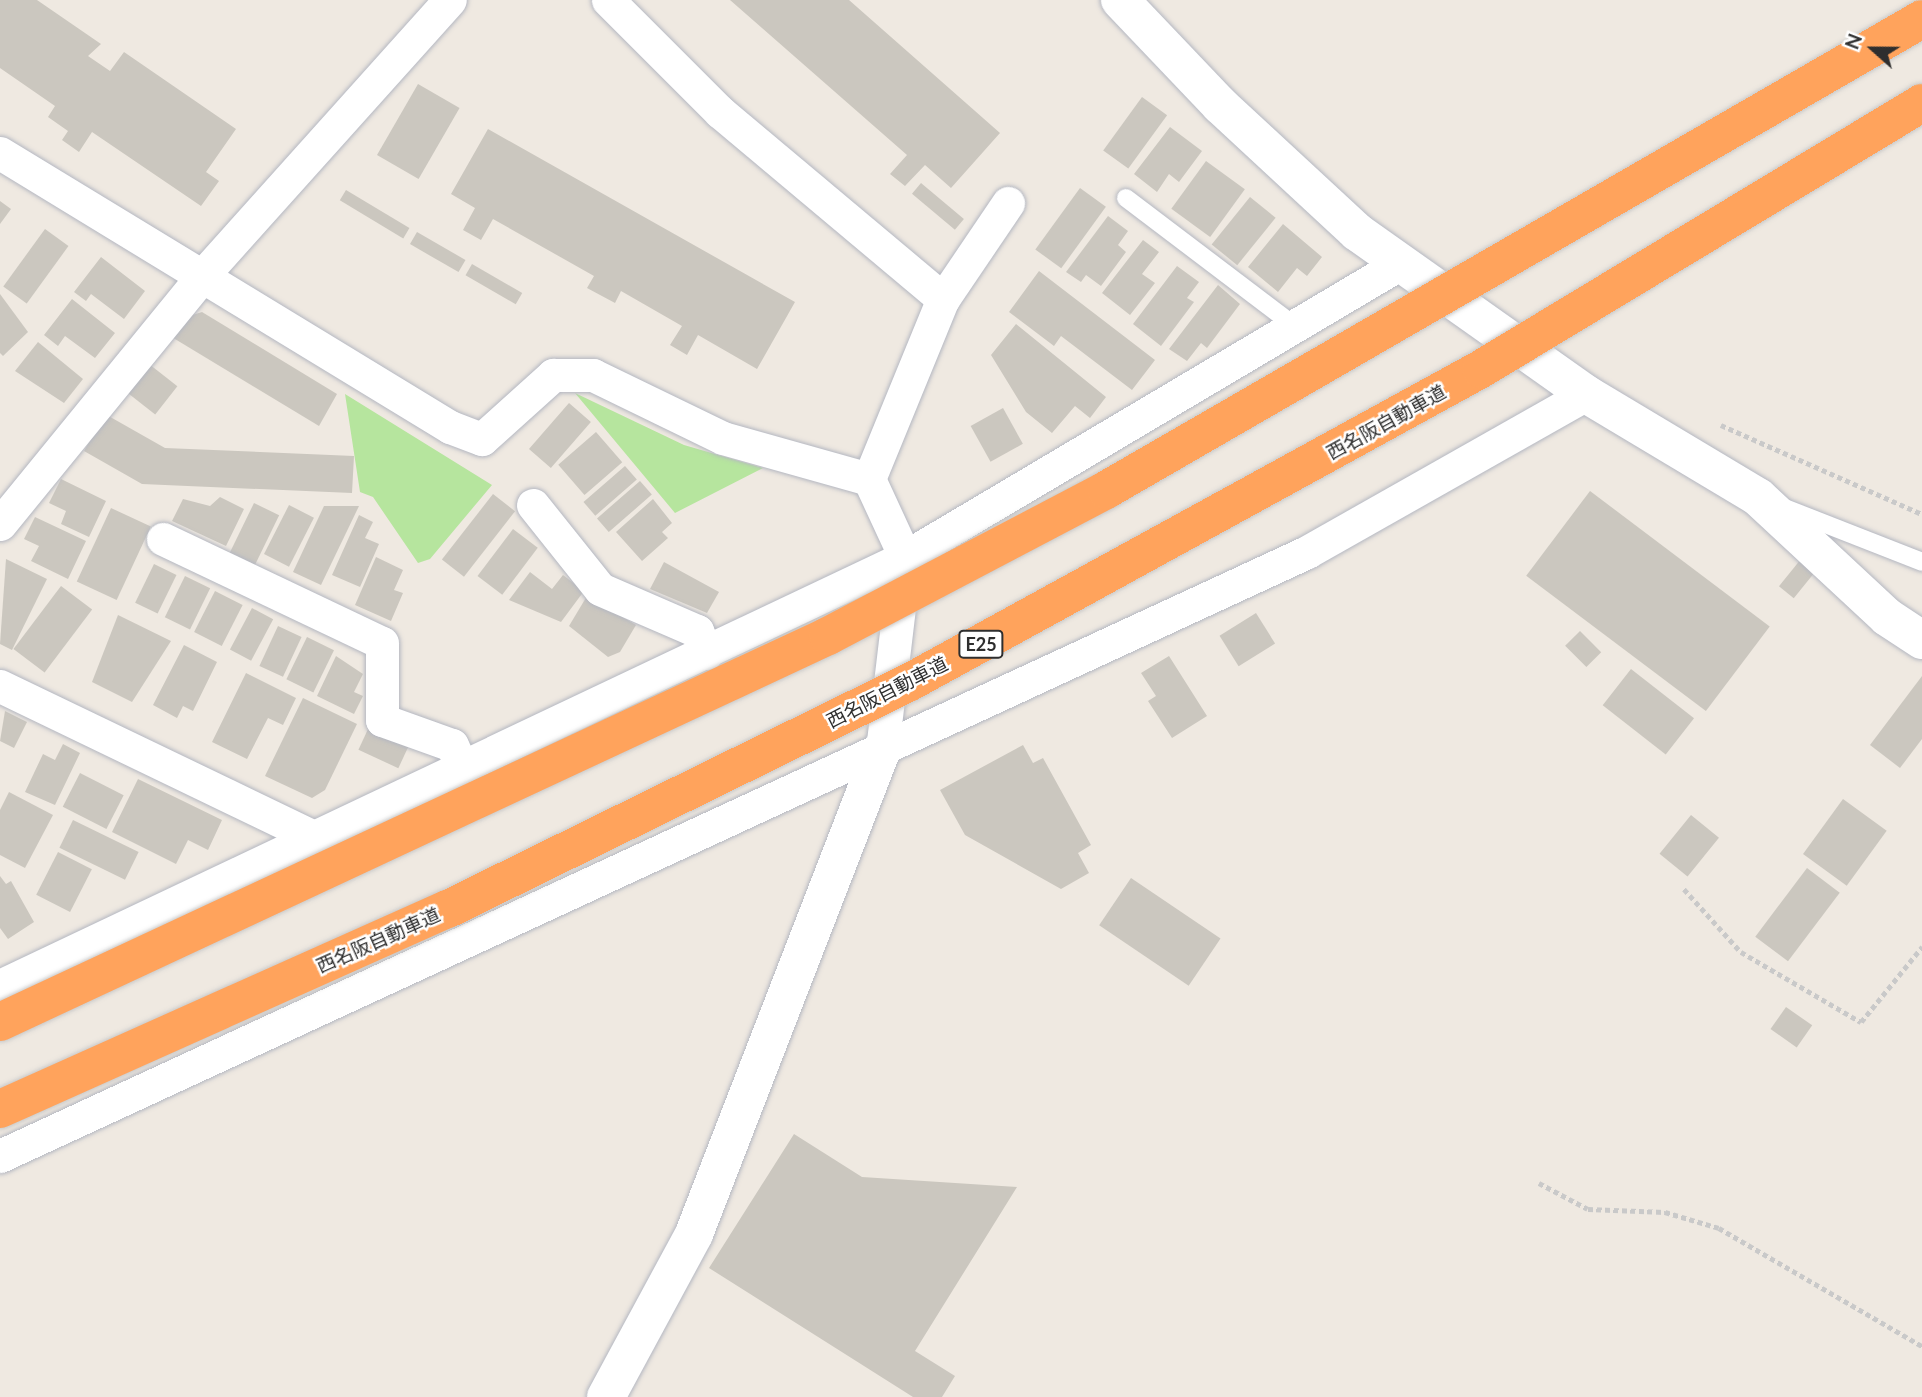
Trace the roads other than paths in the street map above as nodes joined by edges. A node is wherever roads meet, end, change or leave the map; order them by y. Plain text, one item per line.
1 (450, 0) edge
2 (608, 0) edge
3 (1121, 0) edge
4 (1922, 19) edge
5 (1922, 103) edge
6 (0, 153) edge
7 (1126, 198) dead end
8 (1008, 203) dead end
9 (1401, 263) junction
10 (202, 276) junction
11 (943, 299) junction
12 (1297, 328) junction
13 (1586, 394) junction
14 (869, 479) junction
15 (1758, 497) junction
16 (533, 505) dead end
17 (0, 524) edge
18 (163, 539) dead end
19 (905, 557) junction
20 (1922, 562) edge
21 (1922, 640) edge
22 (707, 653) junction
23 (0, 686) edge
24 (882, 749) junction
25 (463, 770) junction
26 (318, 839) junction
27 (0, 986) edge
28 (0, 1022) edge
29 (0, 1109) edge
30 (0, 1156) edge
31 (607, 1397) edge

1 - 10 street
2 - 11 street
3 - 9 street
4 - 28 highway, bridge
5 - 29 highway, 西名阪自動車道 / E25, bridge
6 - 10 street
7 - 12 lane
8 - 11 street
9 - 12 street
9 - 13 street
10 - 14 street
10 - 17 street
11 - 14 street
12 - 19 street
13 - 15 street
13 - 24 street
14 - 19 street
15 - 20 lane
15 - 21 street
16 - 22 street
18 - 25 street
19 - 22 street
19 - 24 street
22 - 25 street
23 - 26 street
24 - 30 street
24 - 31 street
25 - 26 street
26 - 27 street

